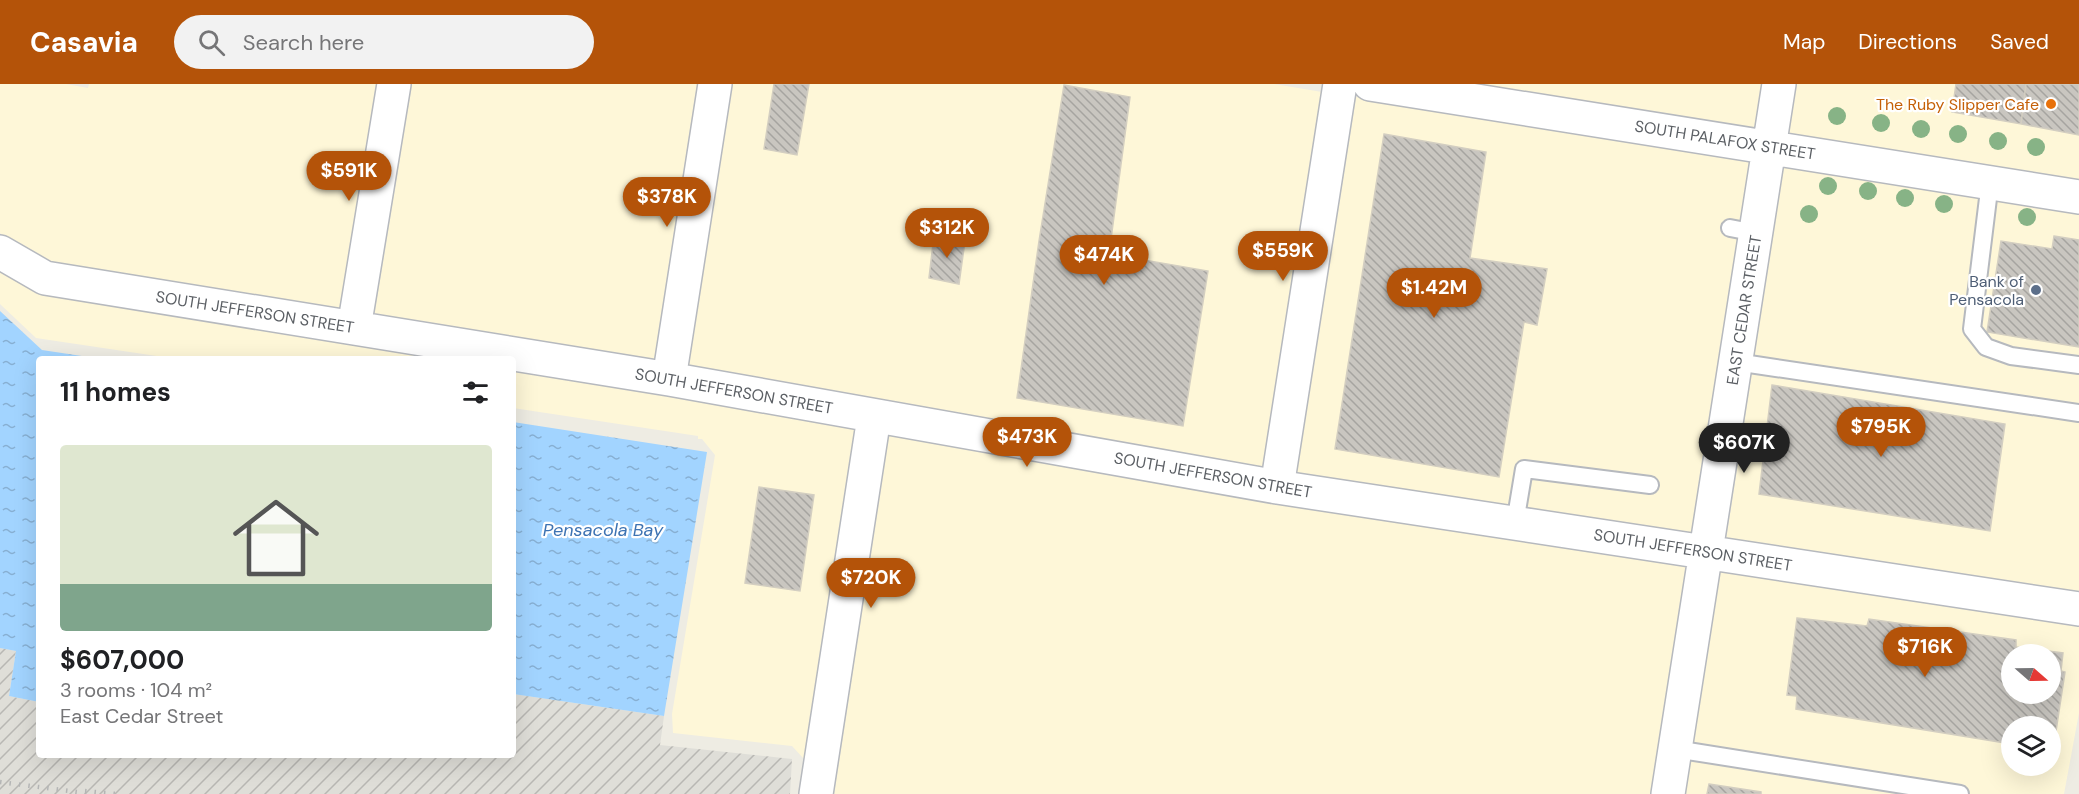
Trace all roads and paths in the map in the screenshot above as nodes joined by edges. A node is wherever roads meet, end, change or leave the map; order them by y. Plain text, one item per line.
1 (394, 84) edge
2 (715, 84) edge
3 (1340, 84) edge
4 (1370, 84) edge
5 (1779, 84) edge
6 (1769, 147) junction
7 (1989, 182) junction
8 (2079, 197) edge
9 (0, 252) edge
10 (354, 328) junction
11 (1736, 362) junction
12 (2079, 365) edge
13 (669, 379) junction
14 (2079, 413) edge
15 (874, 417) junction
16 (1650, 485) dead end
17 (1277, 487) junction
18 (1515, 524) junction
19 (1706, 552) junction
20 (2079, 609) edge
21 (1675, 749) junction
22 (816, 794) edge
23 (1668, 794) edge
24 (1960, 794) edge

1 - 10 street
2 - 13 street
3 - 17 street
4 - 6 street, SOUTH PALAFOX STREET
5 - 6 street, EAST CEDAR STREET
6 - 7 street, SOUTH PALAFOX STREET
6 - 11 street, EAST CEDAR STREET
7 - 8 street, SOUTH PALAFOX STREET
7 - 12 lane
9 - 10 street, SOUTH JEFFERSON STREET
10 - 13 street, SOUTH JEFFERSON STREET
11 - 14 lane
11 - 19 street, EAST CEDAR STREET
13 - 15 street, SOUTH JEFFERSON STREET
15 - 17 street, SOUTH JEFFERSON STREET
15 - 22 street
16 - 18 lane
17 - 18 street, SOUTH JEFFERSON STREET
18 - 19 street, SOUTH JEFFERSON STREET
19 - 20 street, SOUTH JEFFERSON STREET
19 - 21 street, EAST CEDAR STREET
21 - 23 street, EAST CEDAR STREET
21 - 24 lane

